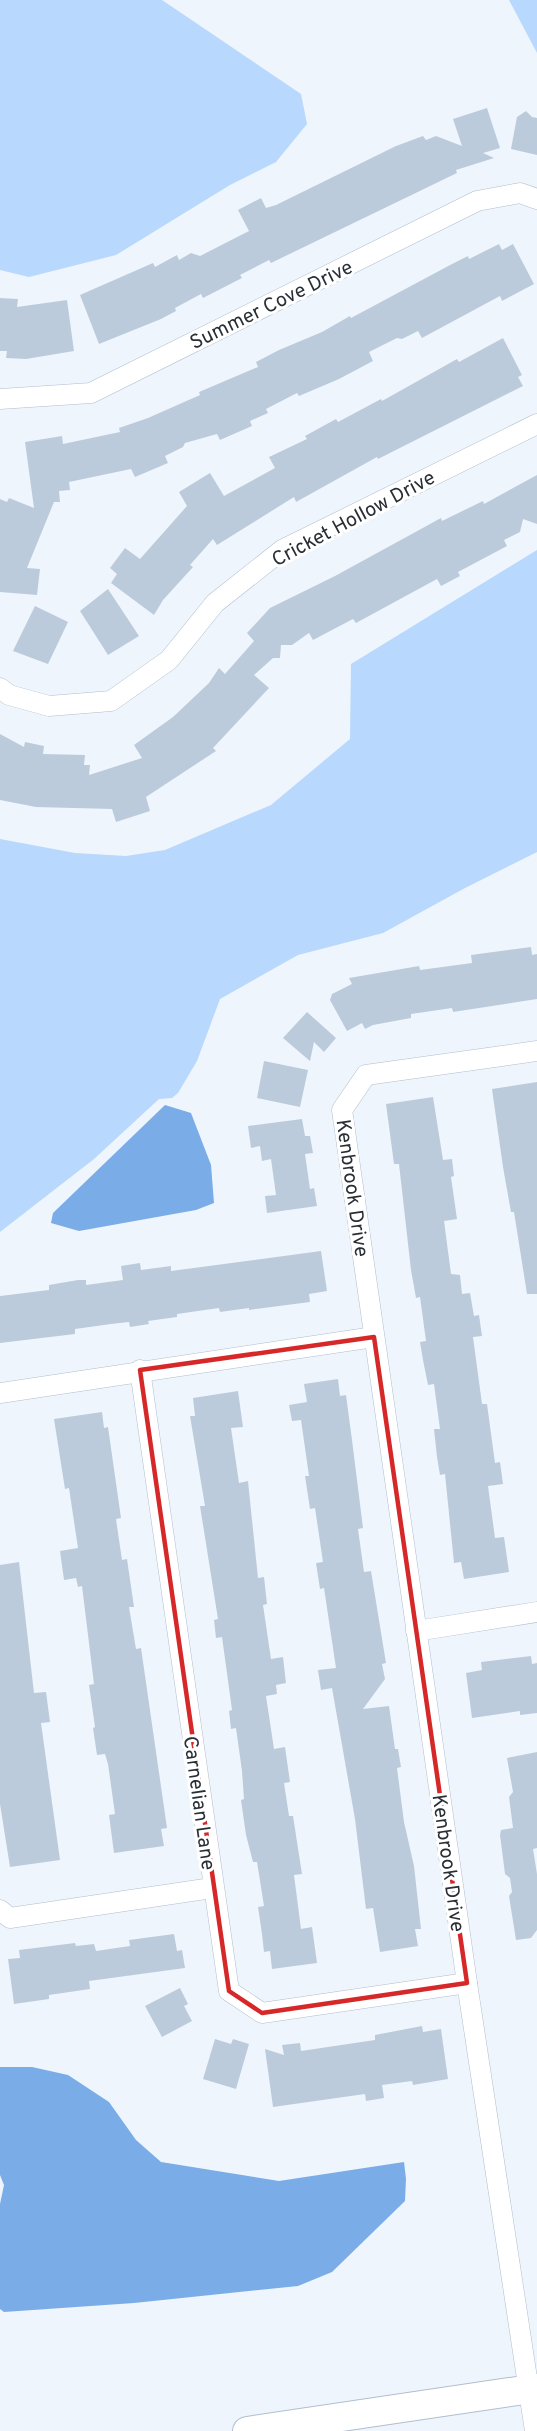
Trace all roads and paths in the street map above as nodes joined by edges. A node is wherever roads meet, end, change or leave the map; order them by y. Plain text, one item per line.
1 (537, 199) edge
2 (0, 399) edge
3 (537, 424) edge
4 (0, 688) edge
5 (537, 1051) edge
6 (374, 1337) junction
7 (140, 1370) junction
8 (0, 1393) edge
9 (537, 1612) edge
10 (416, 1631) junction
11 (212, 1888) junction
12 (0, 1910) edge
13 (467, 1983) junction
14 (533, 2389) edge
15 (247, 2431) edge
16 (535, 2431) edge

1 - 2 street, Summer Cove Drive
3 - 4 street, Cricket Hollow Drive
5 - 6 street, Kenbrook Drive
6 - 7 street
6 - 10 street, Kenbrook Drive
7 - 8 street
7 - 11 street, Carnelian Lane
9 - 10 street
10 - 13 street, Kenbrook Drive
11 - 12 street
11 - 13 street, Carnelian Lane
13 - 14 street, Kenbrook Drive
14 - 15 street
14 - 16 street, Kenbrook Drive

